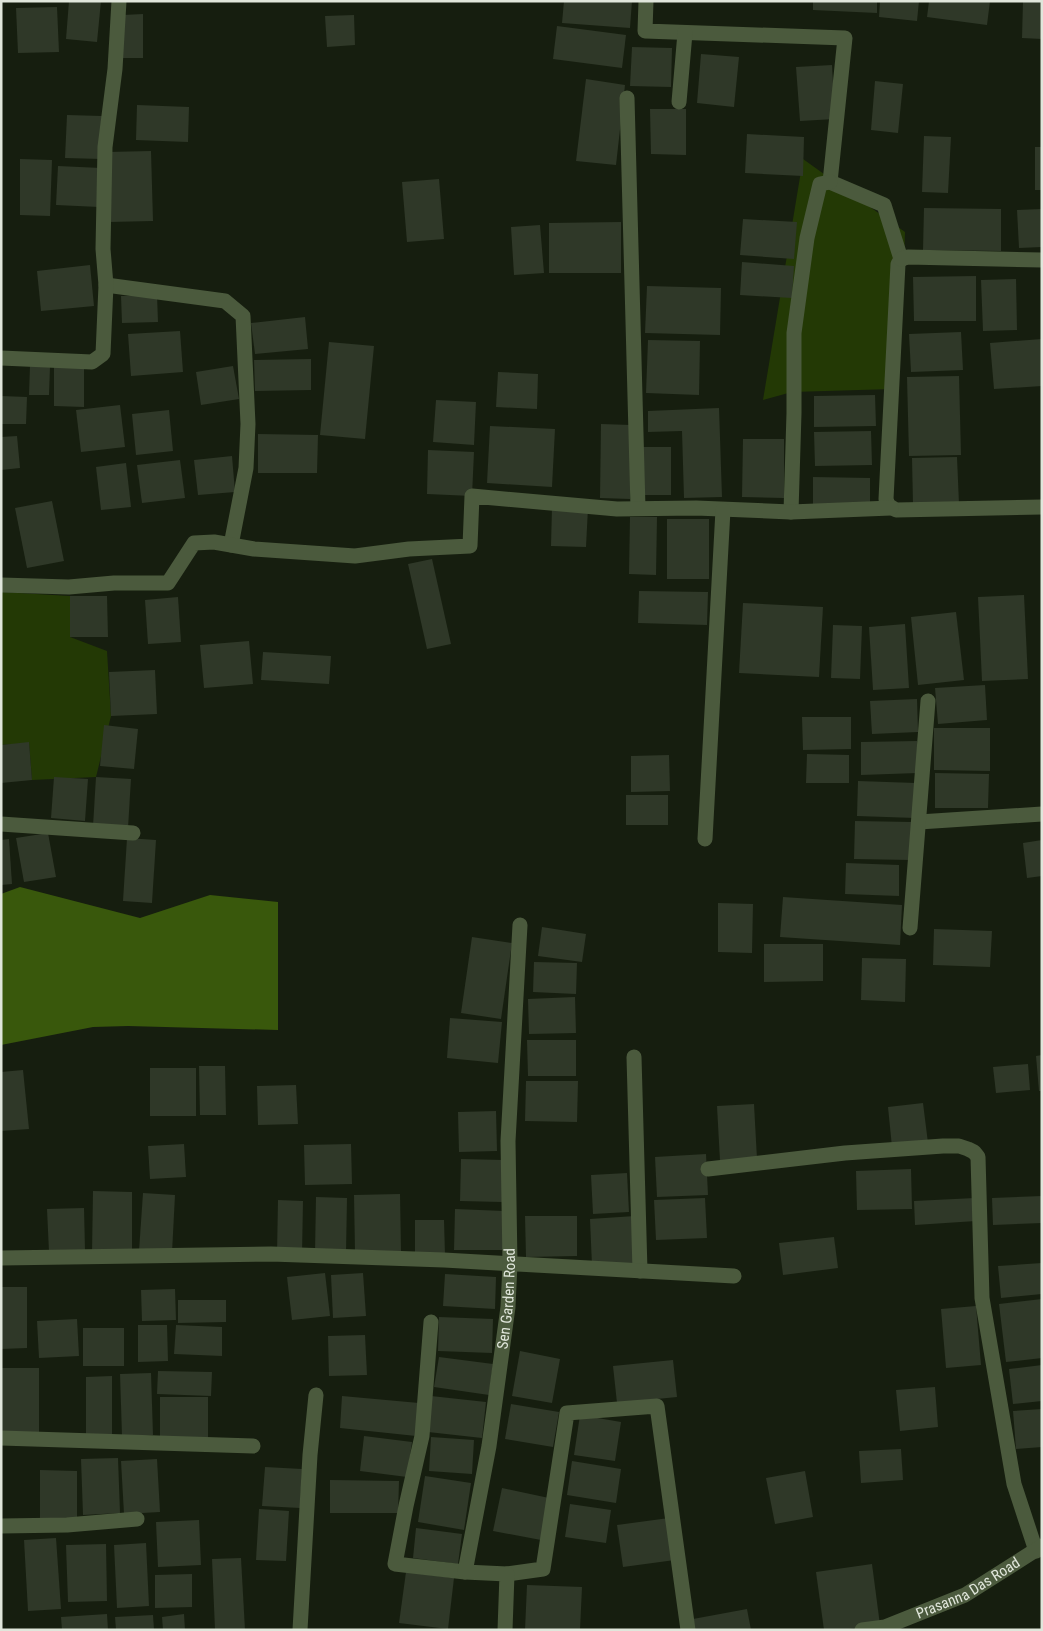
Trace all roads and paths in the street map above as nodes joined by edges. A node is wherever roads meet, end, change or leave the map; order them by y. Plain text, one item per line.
1 (119, 1) edge
2 (646, 1) edge
3 (685, 32) junction
4 (627, 98) dead end
5 (679, 102) dead end
6 (830, 182) junction
7 (901, 259) junction
8 (1042, 260) edge
9 (106, 285) junction
10 (1, 358) edge
11 (1042, 507) edge
12 (638, 508) junction
13 (891, 508) junction
14 (723, 510) junction
15 (790, 512) junction
16 (231, 545) junction
17 (1, 585) edge
18 (928, 701) dead end
19 (1042, 814) edge
20 (919, 822) junction
21 (1, 824) edge
22 (133, 833) dead end
23 (705, 839) dead end
24 (520, 925) dead end
25 (910, 928) dead end
26 (634, 1057) dead end
27 (708, 1169) dead end
28 (1, 1258) edge
29 (510, 1264) junction
30 (640, 1271) junction
31 (734, 1276) dead end
32 (431, 1322) dead end
33 (316, 1395) dead end
34 (1, 1438) edge
35 (253, 1446) dead end
36 (137, 1519) dead end
37 (1, 1526) edge
38 (1039, 1548) edge
39 (465, 1572) junction
40 (506, 1574) junction
41 (300, 1630) edge
42 (505, 1630) edge
43 (688, 1630) edge
44 (862, 1630) edge

1 - 9 street
2 - 3 street
3 - 5 street
3 - 6 street
4 - 12 street
6 - 7 street
6 - 15 street
7 - 8 street
7 - 13 street
9 - 10 street
9 - 16 street
11 - 13 street
12 - 14 street
12 - 16 street
13 - 15 street
14 - 15 street
14 - 23 street
16 - 17 street
18 - 20 street
19 - 20 street
20 - 25 street
21 - 22 street
24 - 29 street, Sen Garden Road
26 - 30 street
27 - 38 street
28 - 29 street
29 - 30 street
29 - 39 street, Sen Garden Road
30 - 31 street
32 - 39 street
33 - 41 street
34 - 35 street
36 - 37 street
38 - 44 street, Prasanna Das Road
39 - 40 street
40 - 42 street
40 - 43 street

